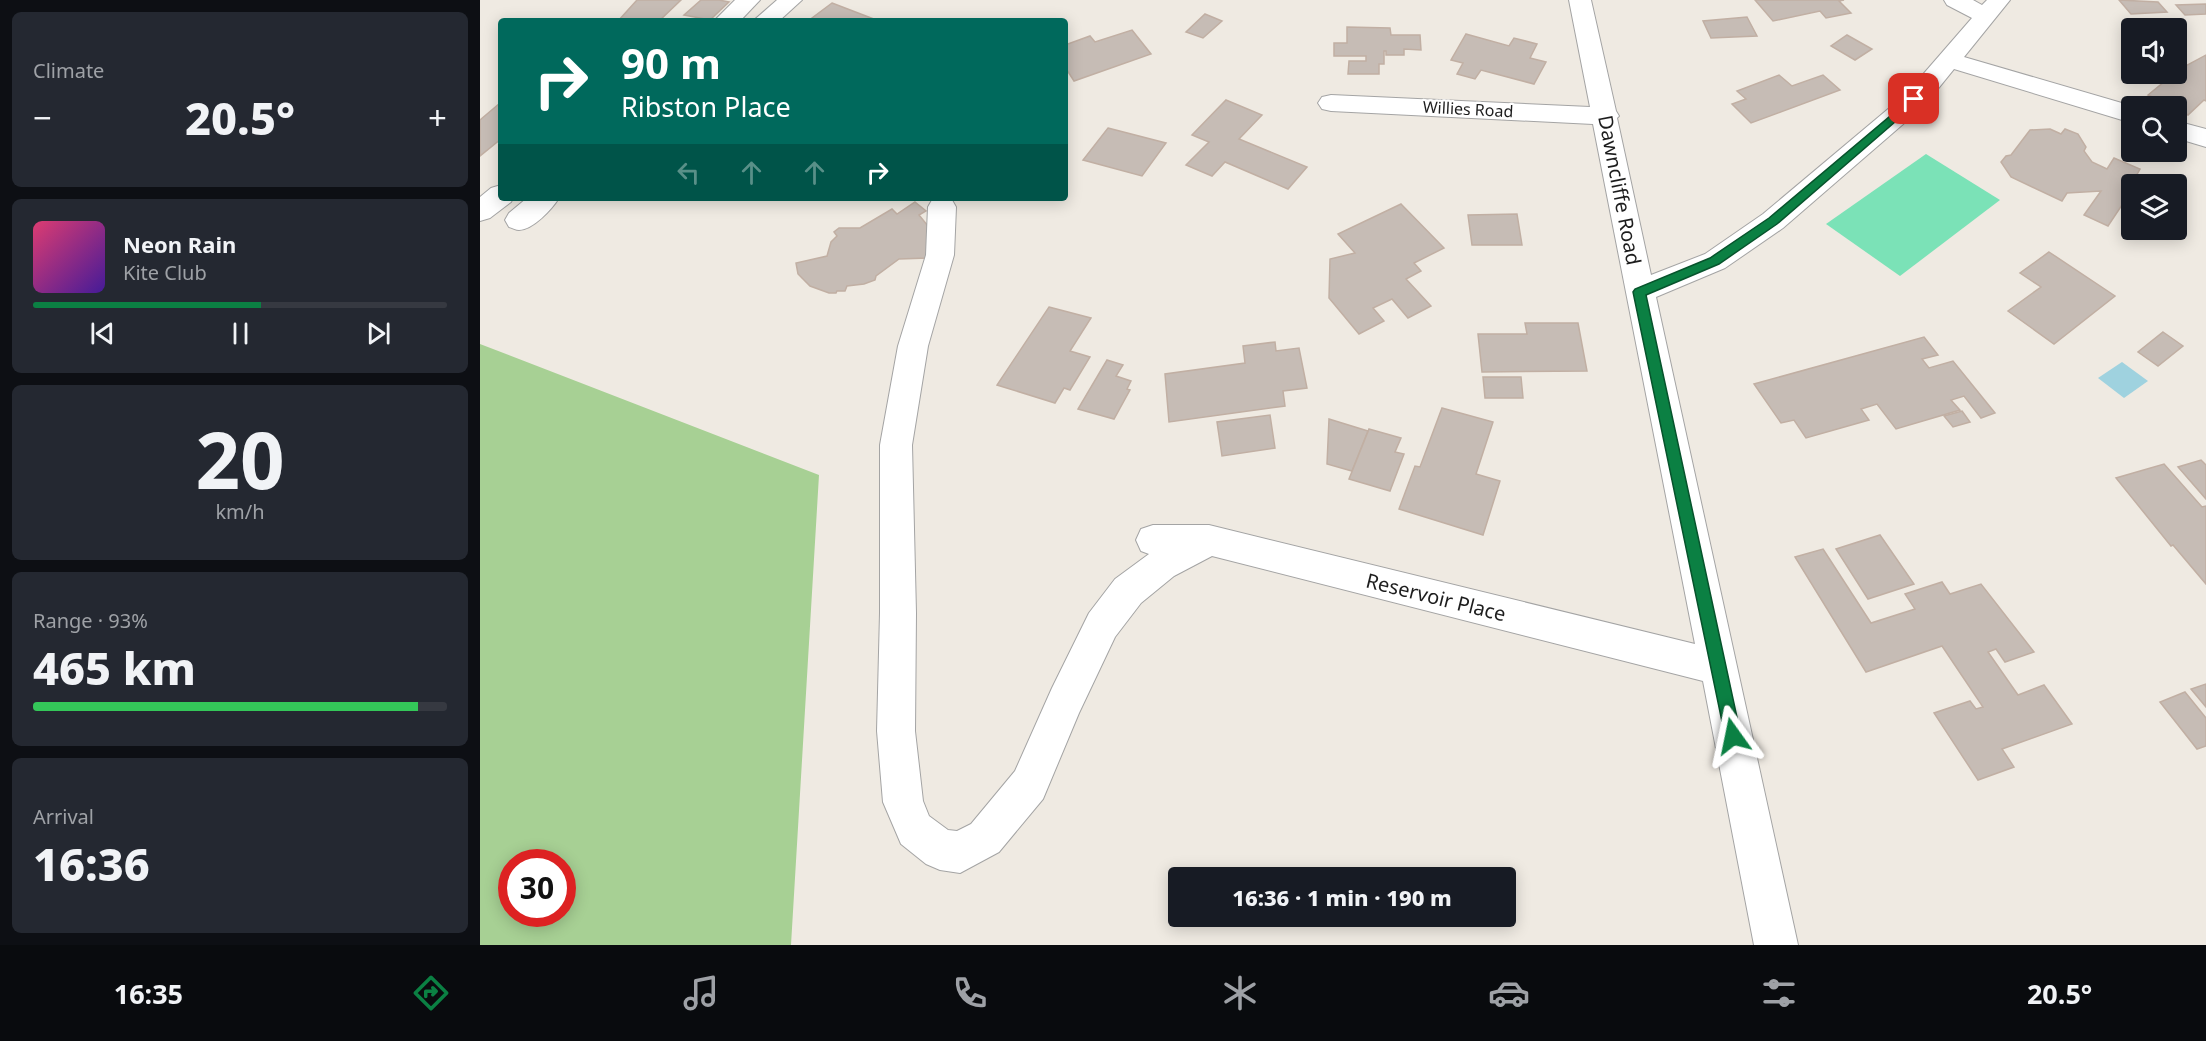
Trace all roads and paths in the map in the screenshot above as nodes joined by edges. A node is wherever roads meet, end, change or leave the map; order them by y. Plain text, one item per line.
1 (749, 0) edge
2 (791, 0) edge
3 (1580, 0) edge
4 (1955, 0) edge
5 (1993, 8) edge
6 (729, 18) edge
7 (769, 18) edge
8 (1949, 60) junction
9 (1331, 103) dead end
10 (2121, 113) edge
11 (1606, 116) junction
12 (2187, 132) edge
13 (2206, 138) edge
14 (498, 197) edge
15 (541, 201) edge
16 (942, 207) dead end
17 (480, 211) edge
18 (519, 220) dead end
19 (1639, 292) junction
20 (1153, 540) dead end
21 (1209, 540) junction
22 (1718, 667) junction
23 (1776, 945) edge

1 - 6 street
2 - 7 street
3 - 11 street, Dawncliffe Road
4 - 5 street
5 - 8 street
8 - 10 street
8 - 19 street
9 - 11 street, Willies Road
11 - 19 street, Dawncliffe Road
12 - 13 street
14 - 17 street
15 - 18 street
16 - 21 street
19 - 22 street, Dawncliffe Road
20 - 21 street, Reservoir Place
21 - 22 street, Reservoir Place
22 - 23 street, Dawncliffe Road

